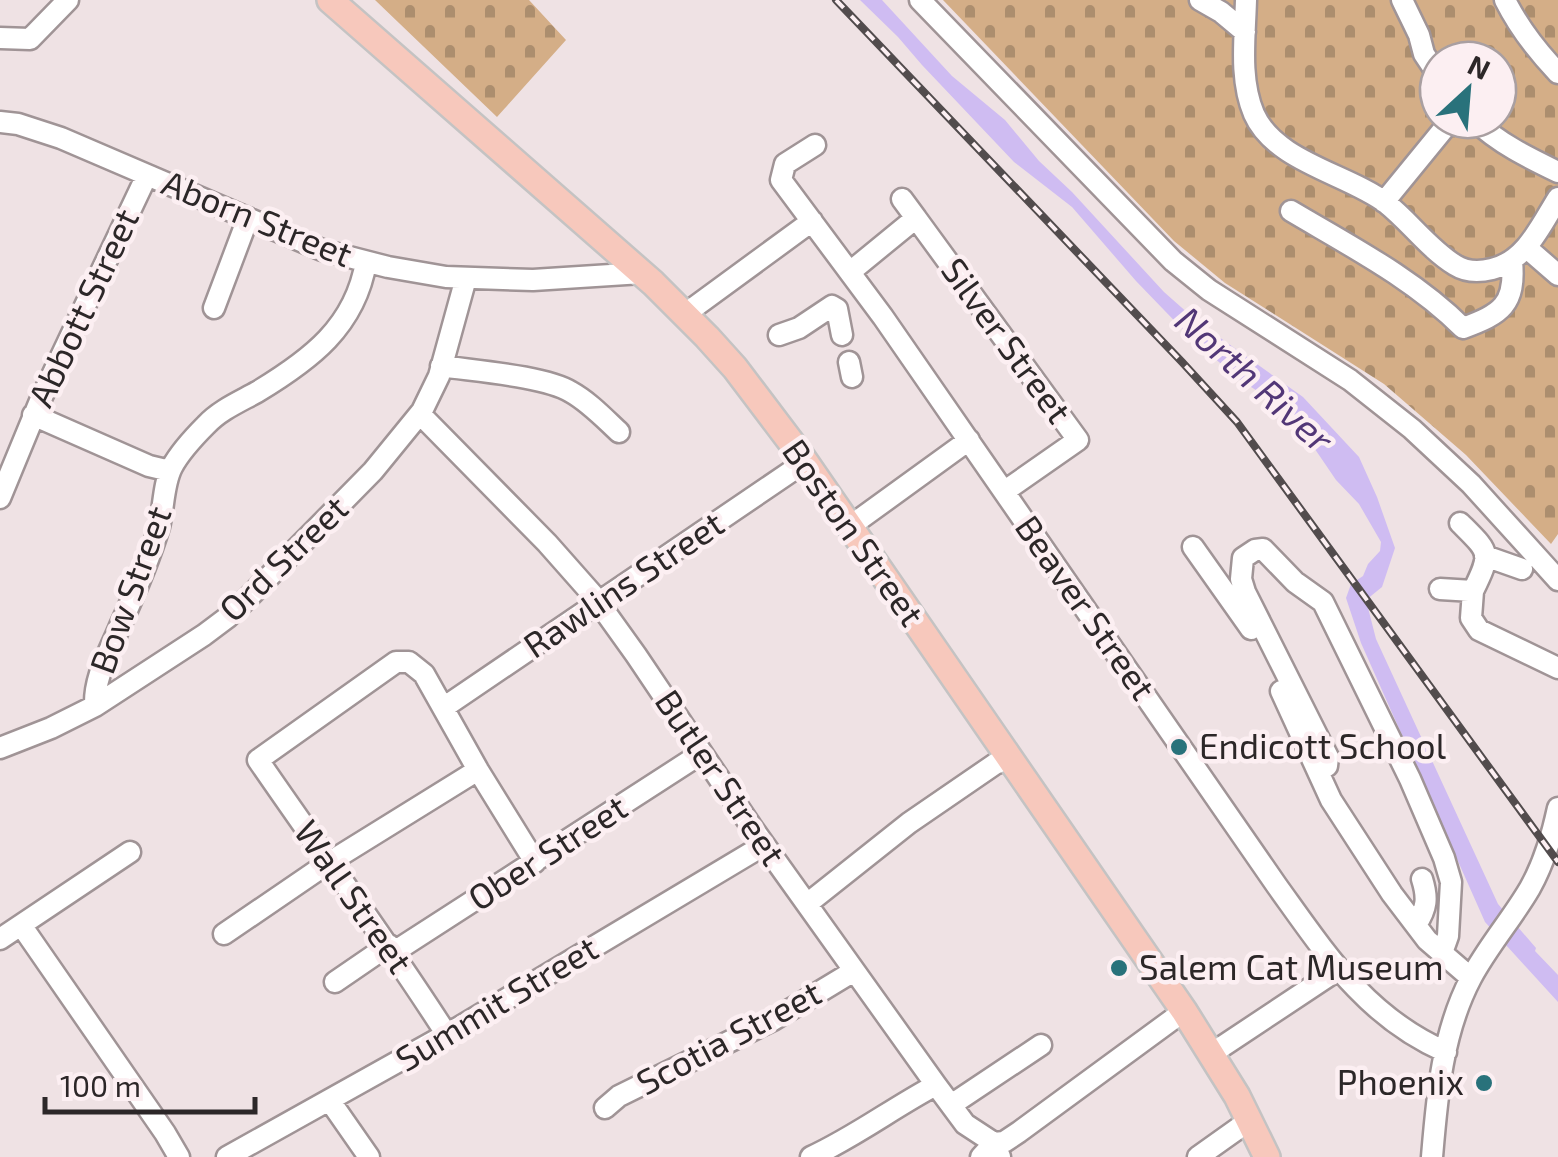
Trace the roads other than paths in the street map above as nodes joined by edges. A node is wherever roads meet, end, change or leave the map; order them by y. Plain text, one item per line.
1 (68, 0) edge
2 (330, 0) edge
3 (920, 0) edge
4 (1200, 0) edge
5 (1246, 0) edge
6 (1402, 0) edge
7 (1505, 0) edge
8 (1245, 32) junction
9 (0, 38) edge
10 (1420, 40) edge
11 (1558, 73) edge
12 (0, 122) edge
13 (1435, 140) edge
14 (1498, 140) edge
15 (815, 146) dead end
16 (1558, 172) edge
17 (146, 174) junction
18 (1558, 198) edge
19 (902, 199) dead end
20 (1384, 202) junction
21 (1291, 211) dead end
22 (248, 218) junction
23 (916, 218) junction
24 (812, 221) junction
25 (1519, 254) junction
26 (366, 262) junction
27 (850, 272) junction
28 (642, 273) junction
29 (1558, 276) edge
30 (466, 278) junction
31 (214, 308) dead end
32 (684, 314) junction
33 (842, 335) dead end
34 (779, 336) dead end
35 (441, 366) junction
36 (420, 414) junction
37 (33, 415) junction
38 (619, 432) dead end
39 (969, 440) junction
40 (804, 462) junction
41 (170, 471) junction
42 (1005, 491) junction
43 (0, 498) edge
44 (1460, 523) dead end
45 (849, 527) junction
46 (1193, 547) dead end
47 (1486, 556) junction
48 (1522, 569) dead end
49 (1558, 578) edge
50 (1440, 589) dead end
51 (1473, 592) junction
52 (599, 603) junction
53 (1558, 668) edge
54 (95, 706) junction
55 (443, 708) junction
56 (0, 748) edge
57 (702, 753) junction
58 (1009, 758) junction
59 (478, 770) junction
60 (1318, 772) junction
61 (1558, 808) edge
62 (764, 844) junction
63 (130, 852) dead end
64 (535, 862) junction
65 (328, 863) junction
66 (1422, 879) dead end
67 (807, 904) junction
68 (1416, 925) junction
69 (21, 926) junction
70 (224, 934) dead end
71 (0, 939) edge
72 (391, 949) junction
73 (1442, 953) junction
74 (1339, 969) junction
75 (854, 971) junction
76 (1471, 978) junction
77 (335, 982) dead end
78 (1184, 1011) junction
79 (446, 1035) junction
80 (1041, 1045) dead end
81 (1446, 1052) junction
82 (1211, 1054) junction
83 (936, 1085) junction
84 (330, 1101) junction
85 (951, 1104) junction
86 (605, 1108) dead end
87 (1250, 1120) junction
88 (991, 1152) edge
89 (178, 1157) edge
90 (226, 1157) edge
91 (369, 1157) edge
92 (811, 1157) edge
93 (1198, 1157) edge
94 (1267, 1157) edge
95 (1432, 1157) edge

1 - 9 street
2 - 28 main road, Boston Street
3 - 49 street
4 - 8 street
5 - 8 street
6 - 10 street
7 - 11 street
8 - 20 street
12 - 17 street, Aborn Street
13 - 20 street
14 - 16 street
15 - 24 street, Beaver Street
17 - 22 street, Aborn Street
17 - 37 street, Abbott Street
18 - 25 street
19 - 23 street, Silver Street
20 - 25 street
21 - 25 street
22 - 26 street, Aborn Street
22 - 31 street
23 - 27 street
23 - 42 street, Silver Street
24 - 27 street, Beaver Street
24 - 32 street
25 - 29 street
26 - 30 street, Aborn Street
26 - 41 street, Bow Street
27 - 39 street, Beaver Street
28 - 30 street, Aborn Street
28 - 32 main road, Boston Street
30 - 35 street, Ord Street
32 - 40 main road, Boston Street
33 - 34 street
35 - 36 street, Ord Street
35 - 38 street
36 - 52 street, Butler Street
36 - 54 street, Ord Street
37 - 41 street
37 - 43 street, Abbott Street
39 - 42 street, Beaver Street
39 - 45 street
40 - 45 main road, Boston Street
40 - 52 street, Rawlins Street
41 - 54 street, Bow Street
42 - 74 street, Beaver Street
44 - 47 street
45 - 58 main road, Boston Street
46 - 60 street
47 - 48 street
47 - 51 street
50 - 51 street
51 - 53 street
52 - 55 street, Rawlins Street
52 - 57 street, Butler Street
54 - 56 street, Ord Street
55 - 59 street
55 - 65 street, Wall Street
57 - 62 street, Butler Street
57 - 64 street, Ober Street
58 - 67 street
58 - 78 main road, Boston Street
59 - 64 street
59 - 65 street
60 - 68 street
60 - 73 street
61 - 76 street
62 - 67 street, Butler Street
62 - 79 street, Summit Street
63 - 69 street
64 - 72 street, Ober Street
65 - 70 street
65 - 72 street, Wall Street
66 - 68 street
67 - 75 street, Butler Street
68 - 73 street
69 - 71 street
69 - 89 street
72 - 77 street, Ober Street
72 - 79 street, Wall Street
73 - 76 street
74 - 81 street, Beaver Street
74 - 82 street
75 - 83 street, Butler Street
75 - 86 street, Scotia Street
76 - 81 street
78 - 82 main road, Boston Street
78 - 88 street
79 - 84 street, Summit Street
80 - 85 street
81 - 95 street
82 - 87 main road, Boston Street
83 - 85 street, Butler Street
83 - 92 street
84 - 90 street, Summit Street
84 - 91 street
85 - 88 street, Butler Street
87 - 93 street
87 - 94 main road, Boston Street

